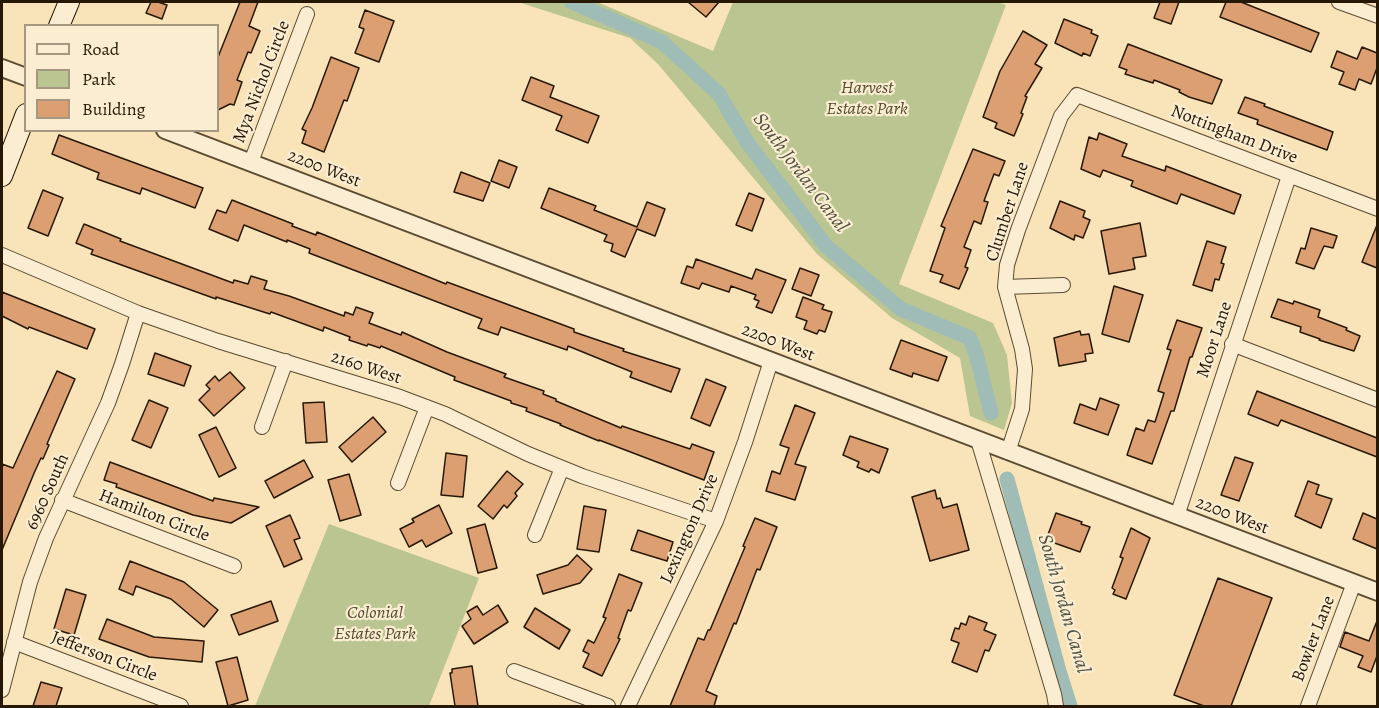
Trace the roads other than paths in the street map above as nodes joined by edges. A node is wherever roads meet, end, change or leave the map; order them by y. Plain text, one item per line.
1 (69, 2) edge
2 (1339, 2) edge
3 (307, 14) dead end
4 (1377, 16) edge
5 (60, 24) edge
6 (2, 68) edge
7 (24, 76) edge
8 (1077, 95) joint
9 (24, 119) edge
10 (170, 132) edge
11 (251, 162) junction
12 (2, 176) edge
13 (1289, 176) junction
14 (1377, 209) edge
15 (2, 255) edge
16 (1063, 285) dead end
17 (1005, 287) junction
18 (138, 313) junction
19 (1232, 344) junction
20 (286, 361) junction
21 (771, 361) junction
22 (1377, 400) edge
23 (427, 407) junction
24 (262, 427) dead end
25 (978, 440) junction
26 (1008, 452) junction
27 (562, 468) junction
28 (398, 483) dead end
29 (62, 500) junction
30 (1177, 516) junction
31 (716, 521) junction
32 (535, 535) dead end
33 (234, 566) dead end
34 (1354, 583) junction
35 (1377, 592) edge
36 (14, 642) junction
37 (514, 671) dead end
38 (2, 690) edge
39 (181, 706) edge
40 (608, 706) edge
41 (628, 706) edge
42 (1056, 706) edge
43 (1308, 706) edge

1 - 5 main road
2 - 4 street
3 - 11 street, Mya Nichol Circle
6 - 7 street
8 - 13 street, Nottingham Drive
8 - 17 street, Clumber Lane
9 - 12 main road
10 - 11 street, 2200 West
11 - 21 street, 2200 West
13 - 14 street, Nottingham Drive
13 - 19 street, Moor Lane
15 - 18 street, 2160 West
16 - 17 street
17 - 26 street, Clumber Lane
18 - 20 street, 2160 West
18 - 29 street, 6960 South
19 - 22 street
19 - 30 street, Moor Lane
20 - 23 street, 2160 West
20 - 24 street
21 - 25 street, 2200 West
21 - 31 street, Lexington Drive
23 - 27 street, 2160 West
23 - 28 street
25 - 26 street, 2200 West
25 - 42 street
26 - 30 street, 2200 West
27 - 31 street, 2160 West
27 - 32 street
29 - 33 street, Hamilton Circle
29 - 36 street, 6960 South
30 - 34 street, 2200 West
31 - 41 street, Lexington Drive
34 - 35 street, 2200 West
34 - 43 street, Bowler Lane
36 - 38 street, 6960 South
36 - 39 street, Jefferson Circle
37 - 40 street

